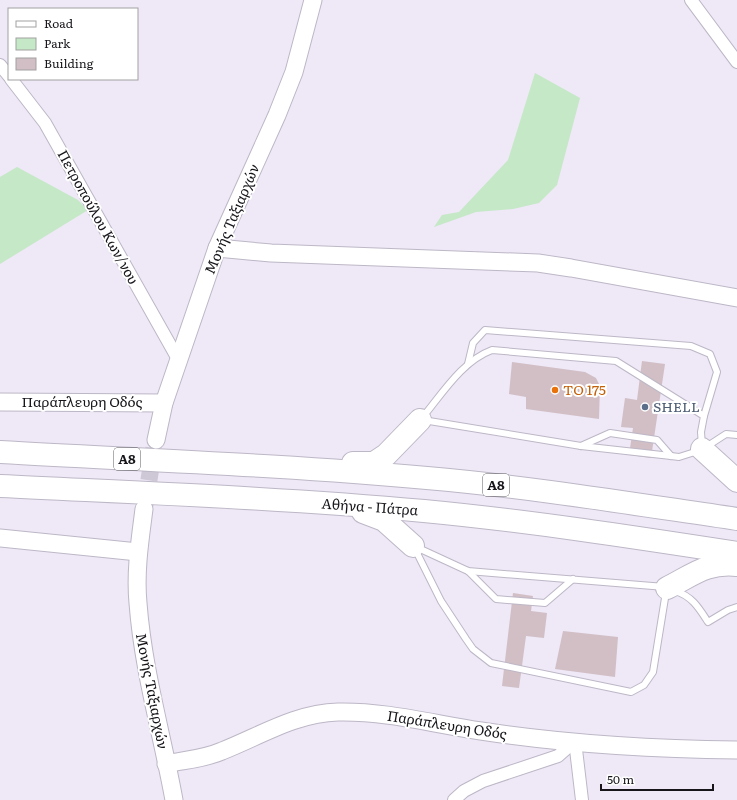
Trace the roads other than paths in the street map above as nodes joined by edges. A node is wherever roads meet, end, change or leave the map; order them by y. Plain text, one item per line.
1 (313, 0) edge
2 (691, 0) edge
3 (737, 62) edge
4 (0, 65) edge
5 (8, 75) edge
6 (13, 80) edge
7 (217, 248) junction
8 (737, 298) edge
9 (178, 359) junction
10 (468, 364) junction
11 (0, 402) edge
12 (164, 402) junction
13 (704, 416) junction
14 (420, 420) junction
15 (737, 435) edge
16 (156, 440) tunnel mouth
17 (581, 446) junction
18 (702, 449) junction
19 (0, 452) edge
20 (671, 456) junction
21 (254, 465) junction
22 (737, 481) edge
23 (0, 486) edge
24 (254, 499) junction
25 (144, 509) tunnel mouth
26 (737, 519) edge
27 (0, 538) edge
28 (413, 546) junction
29 (138, 552) junction
30 (737, 553) edge
31 (737, 565) edge
32 (468, 571) junction
33 (573, 580) junction
34 (667, 588) junction
35 (737, 607) edge
36 (575, 741) junction
37 (737, 750) edge
38 (166, 764) junction
39 (174, 800) edge
40 (454, 800) edge
41 (582, 800) edge

1 - 7 street, Μονής Ταξιαρχών
2 - 3 street
4 - 5 street
6 - 9 street, Πετροπούλου Κων/νου
7 - 8 street
7 - 9 street, Μονής Ταξιαρχών
9 - 12 street, Μονής Ταξιαρχών
10 - 13 lane
10 - 13 lane
10 - 14 lane
11 - 12 street, Παράπλευρη Οδός
12 - 16 street, Μονής Ταξιαρχών
13 - 18 lane
14 - 17 lane
14 - 21 highway
15 - 18 lane
17 - 20 lane
17 - 20 lane
18 - 20 lane
18 - 22 highway
19 - 21 highway, Α8
21 - 26 highway, Α8
23 - 24 highway, Αθήνα - Πάτρα
24 - 28 highway
24 - 30 highway, Αθήνα - Πάτρα
25 - 29 street, Μονής Ταξιαρχών
27 - 29 street
28 - 32 lane
28 - 34 lane
29 - 38 street, Μονής Ταξιαρχών
31 - 34 highway
32 - 33 lane
32 - 33 lane
33 - 34 lane
34 - 35 lane
36 - 37 street, Παράπλευρη Οδός
36 - 38 street, Παράπλευρη Οδός
36 - 40 street
36 - 41 street
38 - 39 street, Μονής Ταξιαρχών

